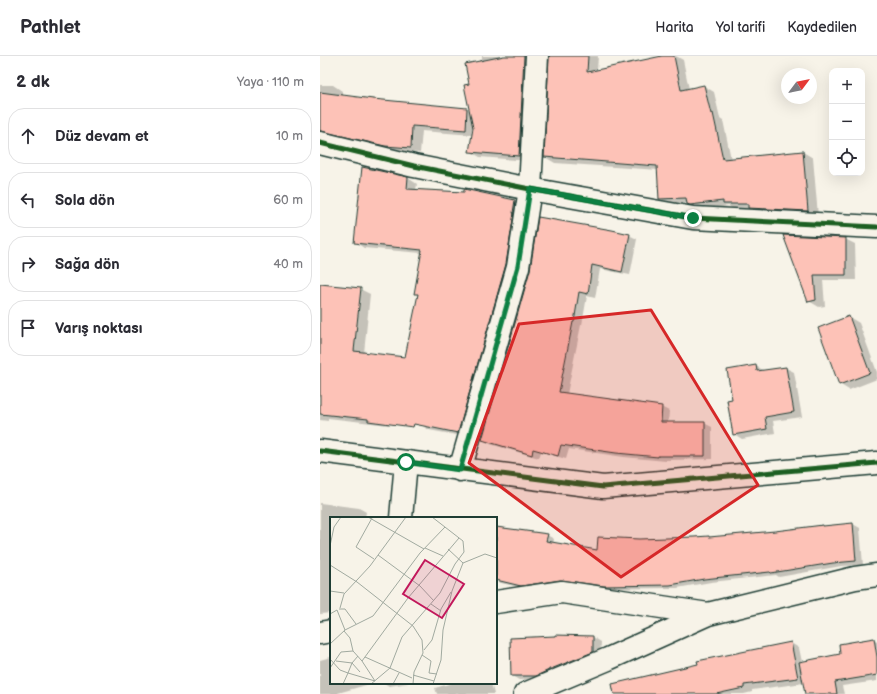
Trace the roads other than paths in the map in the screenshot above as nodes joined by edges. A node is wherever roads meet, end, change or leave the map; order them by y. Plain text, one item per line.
1 (537, 56) edge
2 (320, 143) edge
3 (530, 189) junction
4 (877, 227) edge
5 (320, 451) edge
6 (406, 462) junction
7 (877, 463) edge
8 (460, 470) junction
9 (402, 517) edge
10 (877, 575) edge
11 (497, 602) edge
12 (708, 614) junction
13 (330, 631) edge
14 (320, 633) edge
15 (525, 694) edge

1 - 3 street
2 - 3 street
3 - 4 street
3 - 8 street
5 - 6 street
6 - 8 street
6 - 9 street
7 - 8 street
10 - 12 street
11 - 12 street
12 - 15 street
13 - 14 street

